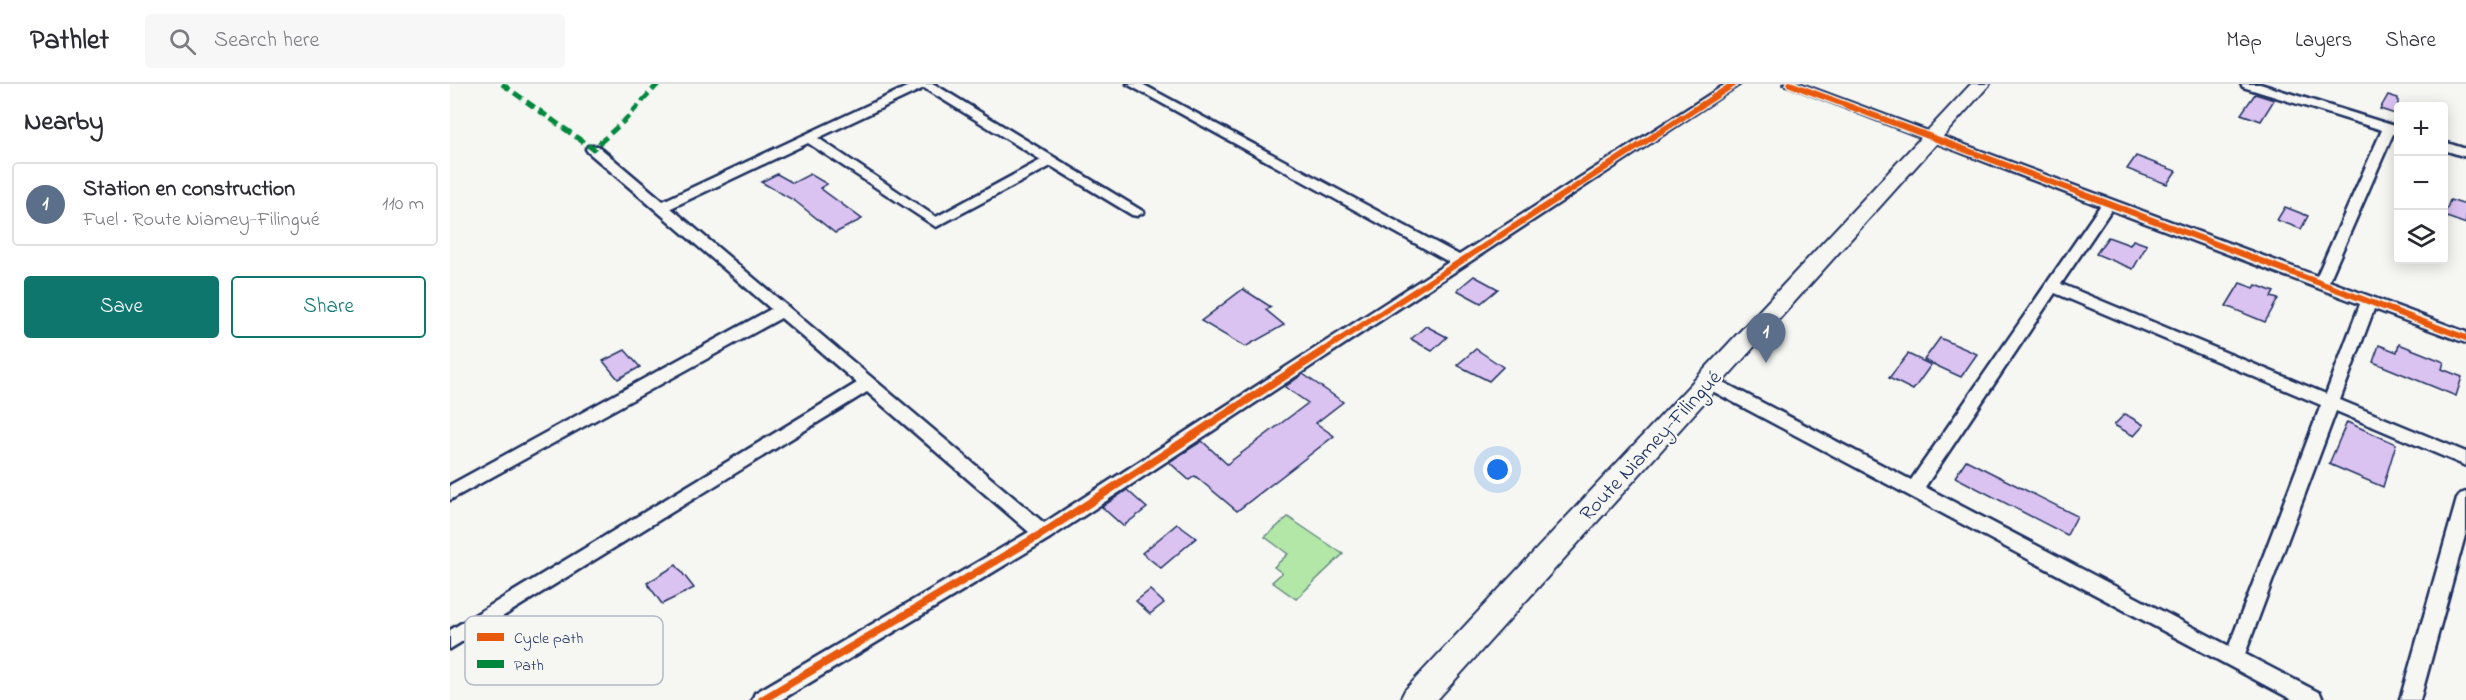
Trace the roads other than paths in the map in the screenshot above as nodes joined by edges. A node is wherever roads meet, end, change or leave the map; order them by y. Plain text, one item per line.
1 (924, 84) edge
2 (1133, 84) edge
3 (1734, 84) edge
4 (1790, 84) edge
5 (1981, 84) edge
6 (2247, 84) edge
7 (2394, 130) edge
8 (1933, 136) junction
9 (809, 138) junction
10 (2448, 147) edge
11 (593, 149) dead end
12 (2466, 153) edge
13 (1051, 160) junction
14 (2109, 203) junction
15 (662, 207) junction
16 (1137, 212) dead end
17 (1460, 262) junction
18 (2321, 283) junction
19 (2052, 286) junction
20 (2369, 301) junction
21 (782, 310) junction
22 (2466, 338) edge
23 (1709, 382) junction
24 (868, 384) junction
25 (2330, 402) junction
26 (2466, 459) edge
27 (1914, 489) junction
28 (450, 493) edge
29 (2466, 499) edge
30 (1043, 533) junction
31 (489, 616) edge
32 (465, 631) edge
33 (450, 640) edge
34 (2234, 658) junction
35 (762, 700) edge
36 (1416, 700) edge
37 (2313, 700) edge
38 (2410, 700) edge

1 - 9 street
1 - 13 street
2 - 17 street
3 - 17 street
4 - 8 street
5 - 8 main road, Route Niamey-Filingué
6 - 7 street
7 - 18 street
8 - 14 street
8 - 23 main road, Route Niamey-Filingué
9 - 13 street
9 - 15 street
10 - 12 street
11 - 15 street
13 - 16 street
14 - 18 street
14 - 19 street
15 - 21 street
17 - 30 street
18 - 20 street
19 - 25 street
19 - 27 street
20 - 22 street
20 - 25 street
21 - 24 street
21 - 28 street
23 - 27 street
23 - 36 main road, Route Niamey-Filingué
24 - 30 street
24 - 31 street
25 - 26 street
25 - 34 street
27 - 34 street
29 - 38 street
30 - 35 street
32 - 33 street
34 - 37 street

